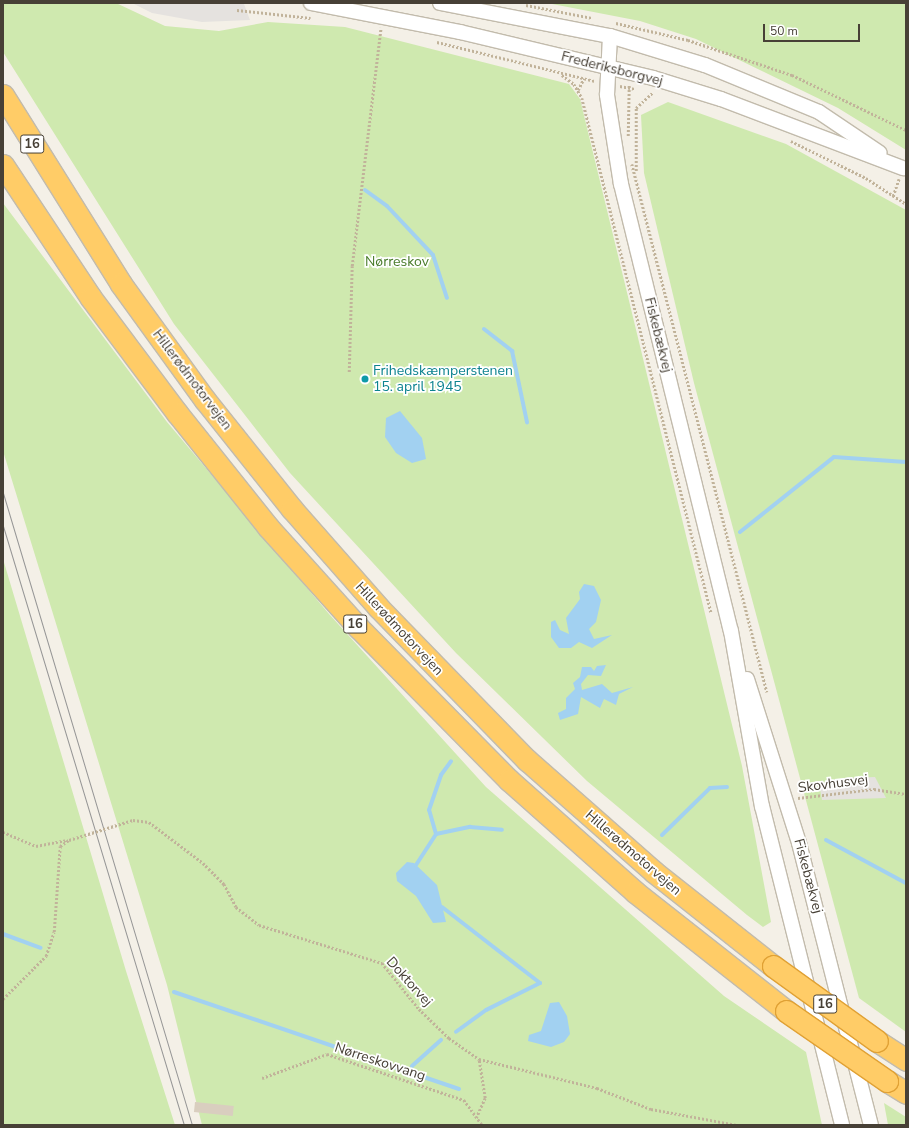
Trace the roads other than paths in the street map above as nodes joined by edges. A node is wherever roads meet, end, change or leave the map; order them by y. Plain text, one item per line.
1 (311, 3) edge
2 (440, 3) edge
3 (610, 36) junction
4 (606, 66) junction
5 (3, 95) edge
6 (3, 165) edge
7 (904, 170) edge
8 (731, 631) junction
9 (906, 1060) edge
10 (906, 1094) edge
11 (842, 1125) edge
12 (871, 1125) edge

1 - 4 street, Frederiksborgvej
2 - 3 street
3 - 4 street, Fiskebækvej
3 - 7 street
4 - 7 street, Frederiksborgvej
4 - 8 street, Fiskebækvej
5 - 9 highway, Hillerødmotorvejen / 16, bridge
6 - 10 highway, Hillerødmotorvejen / 16, bridge
8 - 11 street, Fiskebækvej
8 - 12 street, Fiskebækvej

